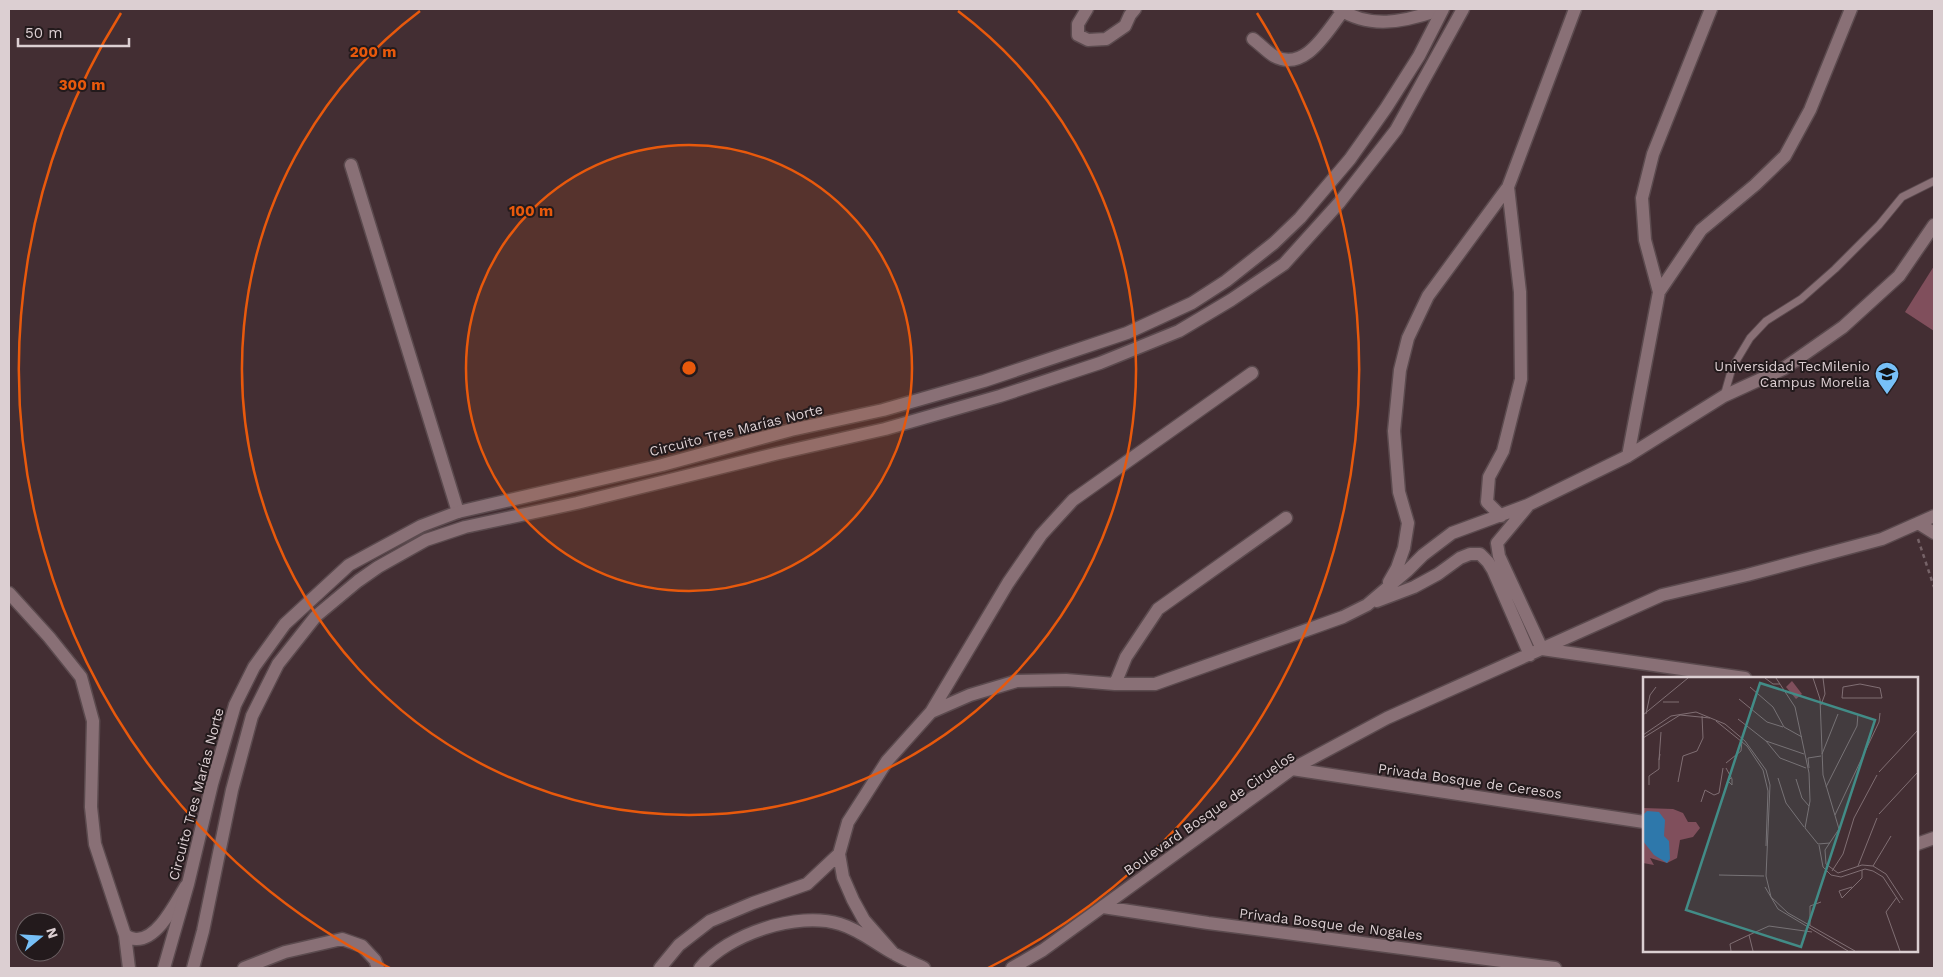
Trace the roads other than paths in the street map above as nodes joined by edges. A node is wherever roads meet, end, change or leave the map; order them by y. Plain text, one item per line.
1 (1088, 9) edge
2 (1441, 9) edge
3 (1463, 9) edge
4 (1575, 9) edge
5 (1711, 9) edge
6 (1851, 9) edge
7 (1341, 10) edge
8 (1130, 11) edge
9 (1253, 39) dead end
10 (351, 165) dead end
11 (1934, 182) edge
12 (1508, 188) junction
13 (1934, 225) edge
14 (1658, 292) junction
15 (1252, 373) dead end
16 (1724, 396) junction
17 (883, 410) junction
18 (886, 429) junction
19 (1628, 456) junction
20 (1528, 505) junction
21 (458, 512) junction
22 (1501, 516) junction
23 (1934, 516) edge
24 (1286, 518) dead end
25 (1916, 524) junction
26 (1934, 532) edge
27 (349, 565) junction
28 (358, 581) junction
29 (1382, 593) junction
30 (9, 594) edge
31 (1367, 605) junction
32 (1542, 649) junction
33 (1530, 655) junction
34 (1738, 677) edge
35 (1115, 684) junction
36 (932, 712) junction
37 (1292, 769) junction
38 (1643, 822) edge
39 (1934, 838) edge
40 (1918, 844) edge
41 (839, 854) junction
42 (188, 884) junction
43 (1103, 907) junction
44 (124, 935) junction
45 (893, 953) junction
46 (129, 968) edge
47 (164, 968) edge
48 (193, 968) edge
49 (244, 968) edge
50 (378, 968) edge
51 (660, 968) edge
52 (700, 968) edge
53 (924, 968) edge
54 (1012, 968) edge
55 (1555, 968) edge

1 - 8 street
2 - 7 street
2 - 17 street, Circuito Tres Marías Norte
3 - 18 street
4 - 12 street
5 - 14 street
6 - 14 street
7 - 9 street
10 - 21 street
11 - 16 lane
12 - 22 street
12 - 29 street
13 - 16 street
14 - 19 street
15 - 36 street
16 - 19 street
17 - 18 street
17 - 21 street, Circuito Tres Marías Norte
18 - 28 street
19 - 20 street
20 - 22 street
20 - 32 street
21 - 27 street, Circuito Tres Marías Norte
22 - 29 street
23 - 25 street, Boulevard Bosque de Ciruelos
24 - 35 street
25 - 26 street
25 - 32 street, Boulevard Bosque de Ciruelos
27 - 28 street
27 - 42 street, Circuito Tres Marías Norte
28 - 48 street
29 - 31 street
30 - 44 street
31 - 33 street
31 - 35 street
32 - 33 street, Boulevard Bosque de Ciruelos
32 - 34 street
33 - 37 street, Boulevard Bosque de Ciruelos
35 - 36 street
36 - 41 street
37 - 38 street, Privada Bosque de Ceresos
37 - 43 street, Boulevard Bosque de Ciruelos
39 - 40 street
41 - 45 street
41 - 51 street
42 - 44 street
42 - 47 street, Circuito Tres Marías Norte
43 - 54 street, Boulevard Bosque de Ciruelos
43 - 55 street, Privada Bosque de Nogales
44 - 46 street
45 - 52 street
45 - 53 street
49 - 50 street

